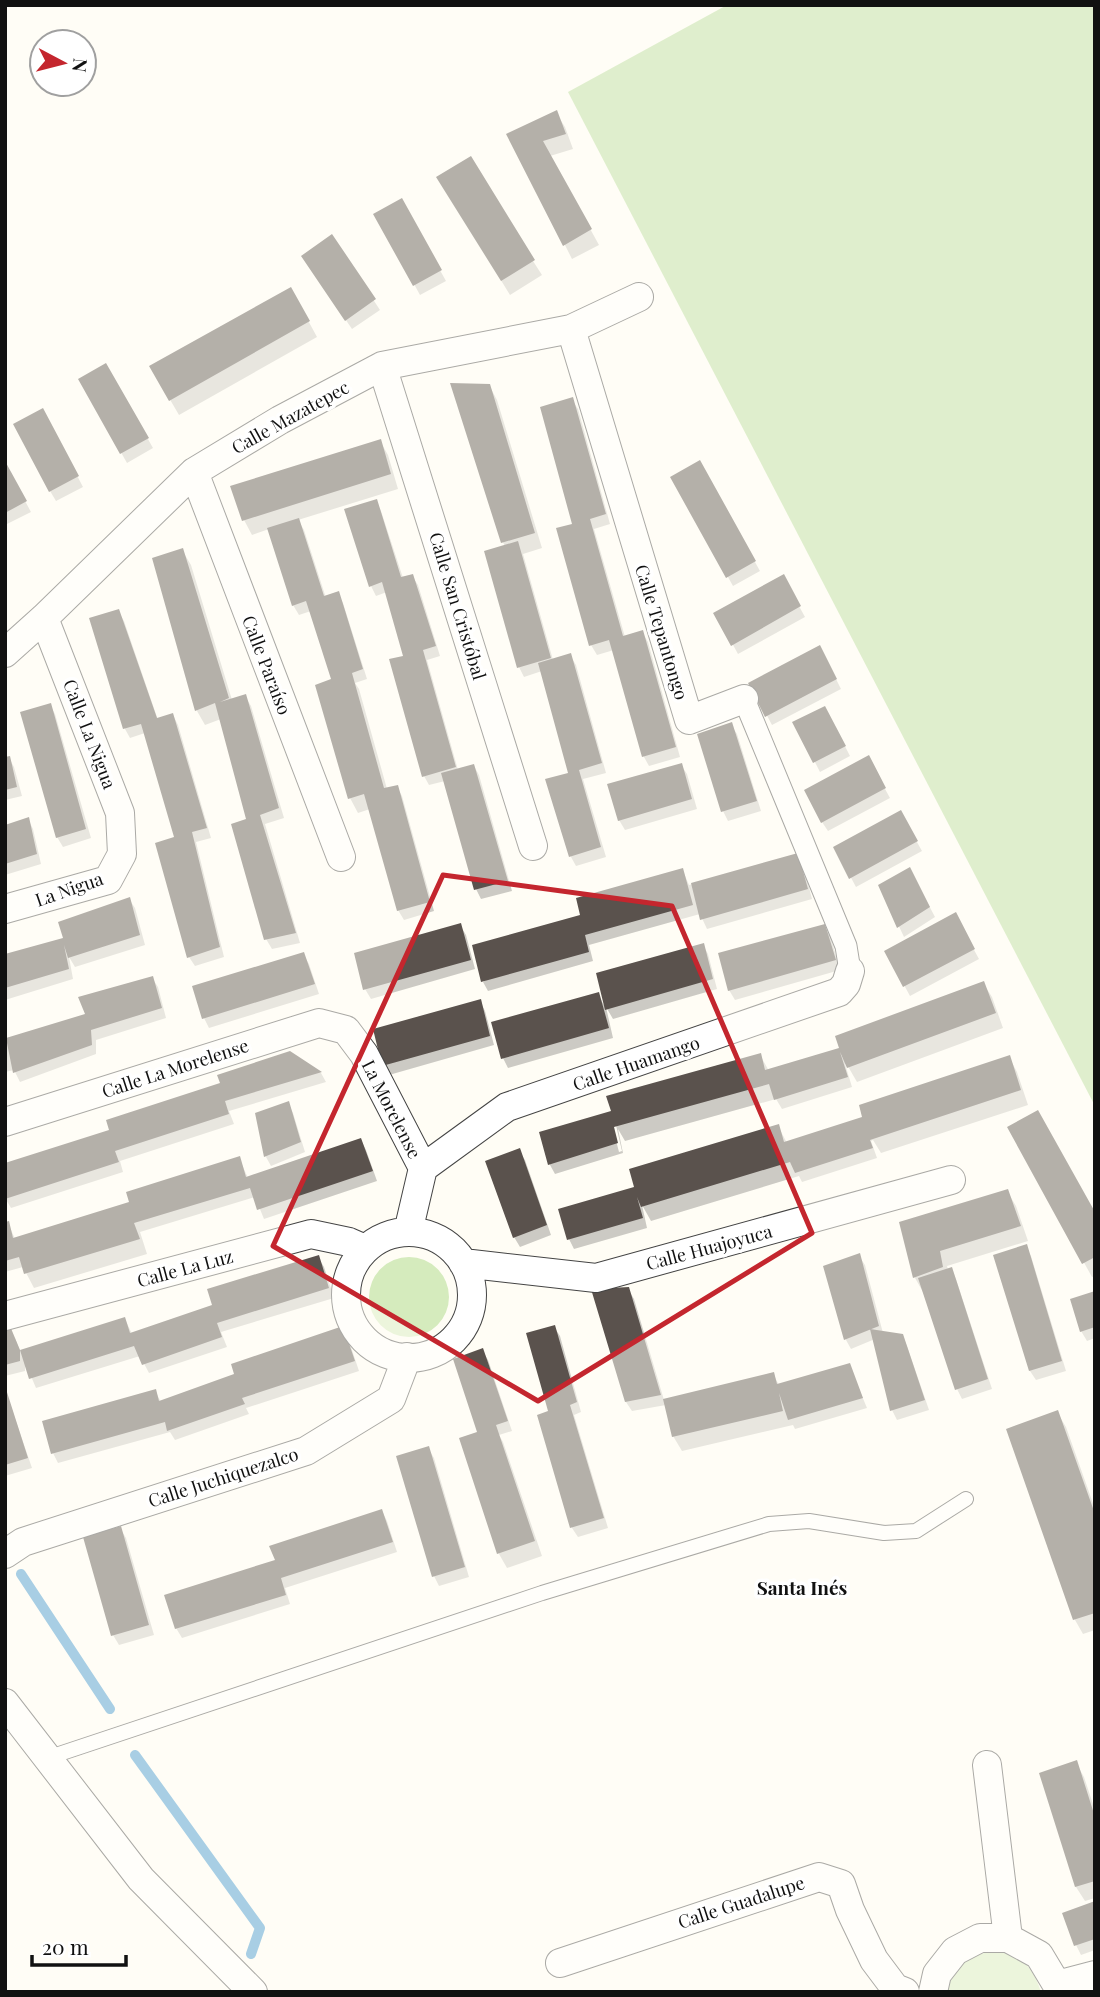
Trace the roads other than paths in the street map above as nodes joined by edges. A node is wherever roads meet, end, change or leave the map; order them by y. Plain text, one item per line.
1 (639, 297) dead end
2 (571, 329) junction
3 (382, 366) junction
4 (194, 472) junction
5 (44, 618) junction
6 (5, 653) edge
7 (744, 699) joint
8 (533, 846) dead end
9 (122, 854) joint
10 (341, 857) dead end
11 (5, 909) edge
12 (850, 971) joint
13 (346, 1030) joint
14 (5, 1122) edge
15 (423, 1168) junction
16 (951, 1180) dead end
17 (408, 1232) junction
18 (365, 1250) junction
19 (463, 1263) junction
20 (5, 1316) edge
21 (407, 1357) junction
22 (966, 1499) dead end
23 (5, 1554) edge
24 (5, 1703) edge
25 (47, 1758) junction
26 (987, 1765) dead end
27 (1008, 1938) junction
28 (560, 1963) dead end
29 (1095, 1975) edge
30 (1057, 1988) edge
31 (253, 1992) edge
32 (905, 1992) edge
33 (933, 1992) edge

1 - 2 street, Calle Mazatepec
2 - 3 street, Calle Mazatepec
2 - 7 street, Calle Tepantongo
3 - 4 street, Calle Mazatepec
3 - 8 street, Calle San Cristóbal
4 - 5 street, Calle Mazatepec
4 - 10 street, Calle Paraíso
5 - 6 street, Calle Mazatepec
5 - 9 street, Calle La Nigua
7 - 12 street, Calle Tepantongo
9 - 11 street, La Nigua
12 - 15 street, Calle Huamango
13 - 14 street, Calle La Morelense
13 - 15 street, La Morelense
15 - 17 street, La Morelense
16 - 19 street, Calle Huajoyuca
17 - 18 street
17 - 19 street
18 - 20 street, Calle La Luz
18 - 21 street
19 - 21 street
21 - 23 street, Calle Juchiquezalco
22 - 25 lane
24 - 25 street
25 - 31 street
26 - 27 street
27 - 30 street
27 - 33 street
28 - 32 street, Calle Guadalupe
29 - 30 street

